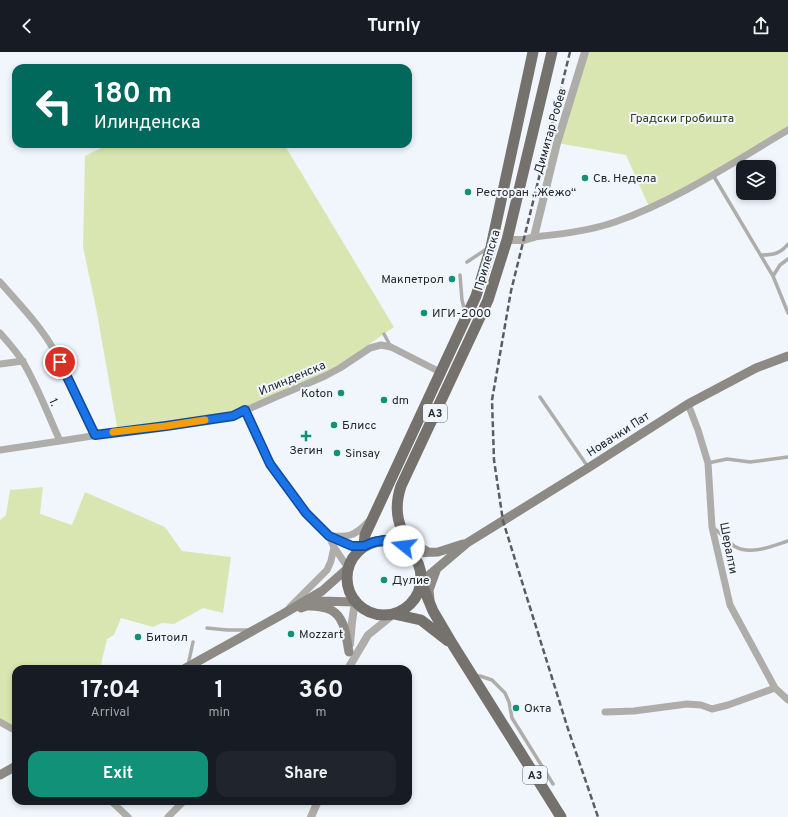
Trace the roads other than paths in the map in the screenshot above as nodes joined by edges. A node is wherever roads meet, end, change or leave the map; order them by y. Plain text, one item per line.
1 (533, 52) edge
2 (552, 52) edge
3 (585, 52) edge
4 (788, 130) edge
5 (713, 176) junction
6 (534, 237) junction
7 (508, 240) junction
8 (788, 244) edge
9 (491, 246) junction
10 (761, 256) junction
11 (788, 259) edge
12 (467, 262) dead end
13 (460, 275) dead end
14 (773, 276) junction
15 (0, 282) edge
16 (788, 313) edge
17 (466, 317) junction
18 (0, 333) edge
19 (384, 334) dead end
20 (392, 347) junction
21 (788, 356) edge
22 (23, 361) junction
23 (0, 364) edge
24 (440, 372) junction
25 (540, 397) dead end
26 (688, 404) junction
27 (245, 410) junction
28 (95, 435) junction
29 (60, 441) junction
30 (0, 450) edge
31 (788, 457) edge
32 (708, 463) junction
33 (588, 468) junction
34 (373, 517) junction
35 (712, 526) junction
36 (400, 529) junction
37 (329, 536) junction
38 (788, 541) edge
39 (467, 543) junction
40 (364, 546) junction
41 (334, 547) junction
42 (428, 552) junction
43 (412, 553) junction
44 (348, 568) junction
45 (436, 570) junction
46 (421, 582) junction
47 (355, 602) junction
48 (430, 604) junction
49 (308, 606) junction
50 (283, 614) junction
51 (394, 614) junction
52 (207, 628) dead end
53 (253, 630) junction
54 (193, 642) dead end
55 (453, 645) junction
56 (349, 652) junction
57 (187, 665) edge
58 (191, 665) edge
59 (348, 665) edge
60 (350, 665) edge
61 (472, 676) junction
62 (775, 688) junction
63 (788, 700) edge
64 (605, 712) dead end
65 (0, 722) edge
66 (12, 729) edge
67 (513, 730) junction
68 (12, 768) edge
69 (0, 775) edge
70 (553, 784) dead end
71 (115, 805) edge
72 (180, 805) edge
73 (316, 805) edge
74 (128, 817) edge
75 (168, 817) edge
76 (311, 817) edge
77 (561, 817) edge

1 - 9 main road, Прилепска / A3
2 - 7 main road, Прилепска / A3
3 - 6 street, Димитар Робев
4 - 5 street
5 - 6 street
5 - 10 lane
6 - 7 street
7 - 36 main road, Прилепска / A3
8 - 10 lane
9 - 12 lane
9 - 17 main road, Прилепска / A3
10 - 14 lane
11 - 14 lane
13 - 17 lane
14 - 16 lane
15 - 28 street
17 - 24 main road, Прилепска / A3
18 - 22 street, 1.
19 - 20 lane
20 - 24 street, Илинденска
20 - 27 street, Илинденска
21 - 26 main road, Новачки Пат
22 - 23 street
22 - 29 street, 1.
24 - 34 main road, Прилепска / A3
25 - 33 lane
26 - 32 street, Шералти
26 - 33 main road, Новачки Пат
27 - 28 street, Илинденска
27 - 37 street
28 - 29 street, Илинденска
29 - 30 street, Илинденска
31 - 32 lane
32 - 35 street, Шералти
33 - 39 main road, Новачки Пат
34 - 37 street
34 - 40 main road, Прилепска / A3
35 - 38 lane
35 - 62 street, Шералти
36 - 42 main road
36 - 43 main road, Прилепска / A3
37 - 40 street
37 - 41 street
39 - 42 main road
39 - 45 main road
40 - 43 main road
40 - 44 main road, A3
41 - 44 street
41 - 50 street
42 - 43 main road
43 - 46 main road, A3
44 - 47 main road
44 - 50 main road
45 - 46 main road
45 - 48 main road
46 - 48 main road, A3
46 - 51 main road
47 - 49 main road
47 - 51 main road, A3
47 - 56 street
48 - 55 main road, A3
49 - 50 main road
49 - 56 main road
50 - 53 main road
51 - 55 main road, A3
51 - 60 street
52 - 53 lane
53 - 58 main road
54 - 57 lane
55 - 61 main road, A3
56 - 59 street
61 - 67 main road, A3
61 - 67 lane
62 - 63 street, Шералти
62 - 64 street
65 - 66 street
67 - 70 lane
67 - 77 main road, A3
68 - 69 main road
71 - 74 street
72 - 75 street
73 - 76 street

